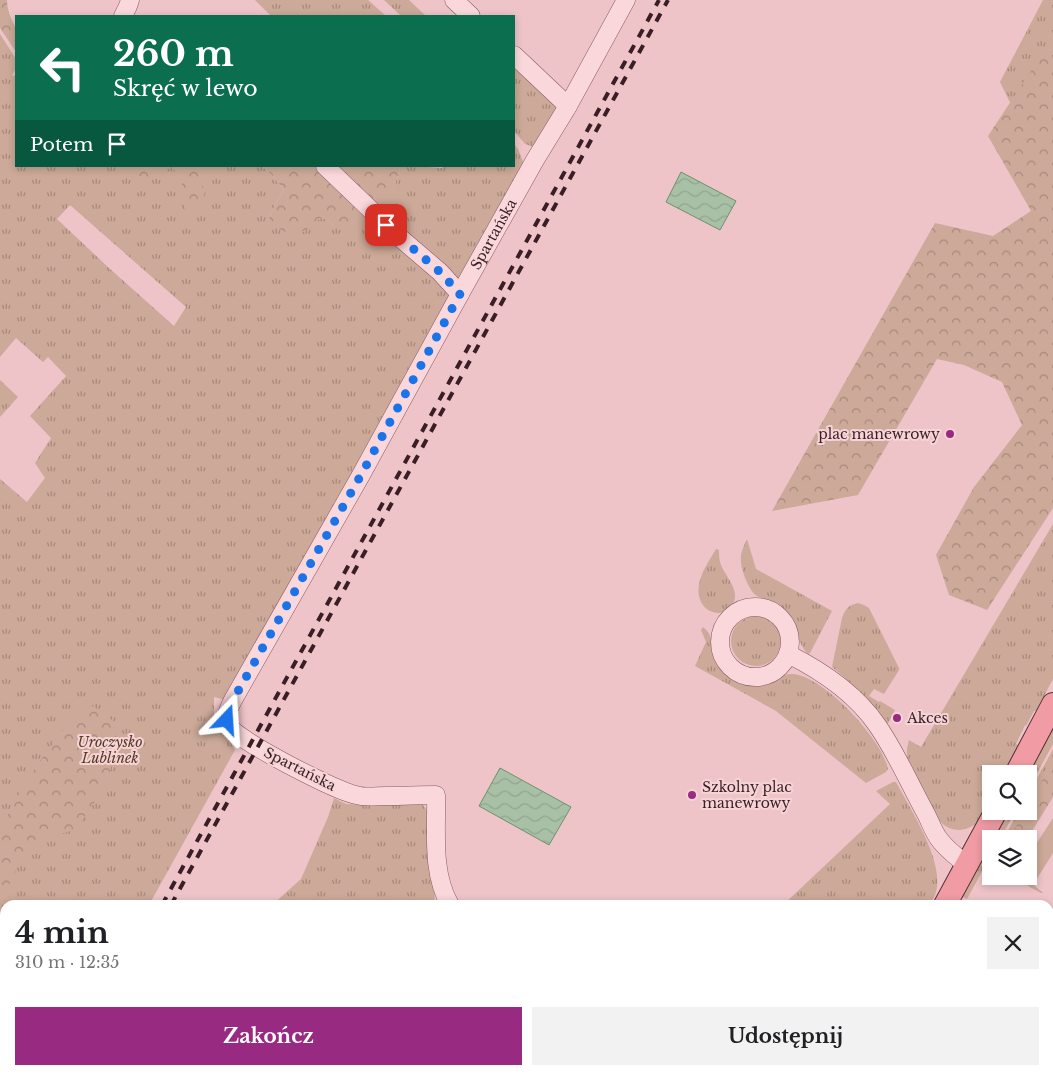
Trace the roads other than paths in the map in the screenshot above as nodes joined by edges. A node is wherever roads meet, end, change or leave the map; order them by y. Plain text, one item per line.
1 (130, 0) edge
2 (454, 0) edge
3 (626, 0) edge
4 (123, 15) edge
5 (470, 15) edge
6 (515, 56) edge
7 (568, 106) junction
8 (326, 167) edge
9 (460, 294) junction
10 (788, 654) junction
11 (1053, 704) edge
12 (1021, 765) edge
13 (991, 820) edge
14 (967, 866) junction
15 (448, 900) edge
16 (948, 900) edge

1 - 4 street
2 - 5 street
3 - 7 street, Spartańska
6 - 7 street
7 - 9 street, Spartańska
8 - 9 street
9 - 15 street, Spartańska
10 - 10 street
10 - 14 street
11 - 12 main road
13 - 14 main road
14 - 16 main road

